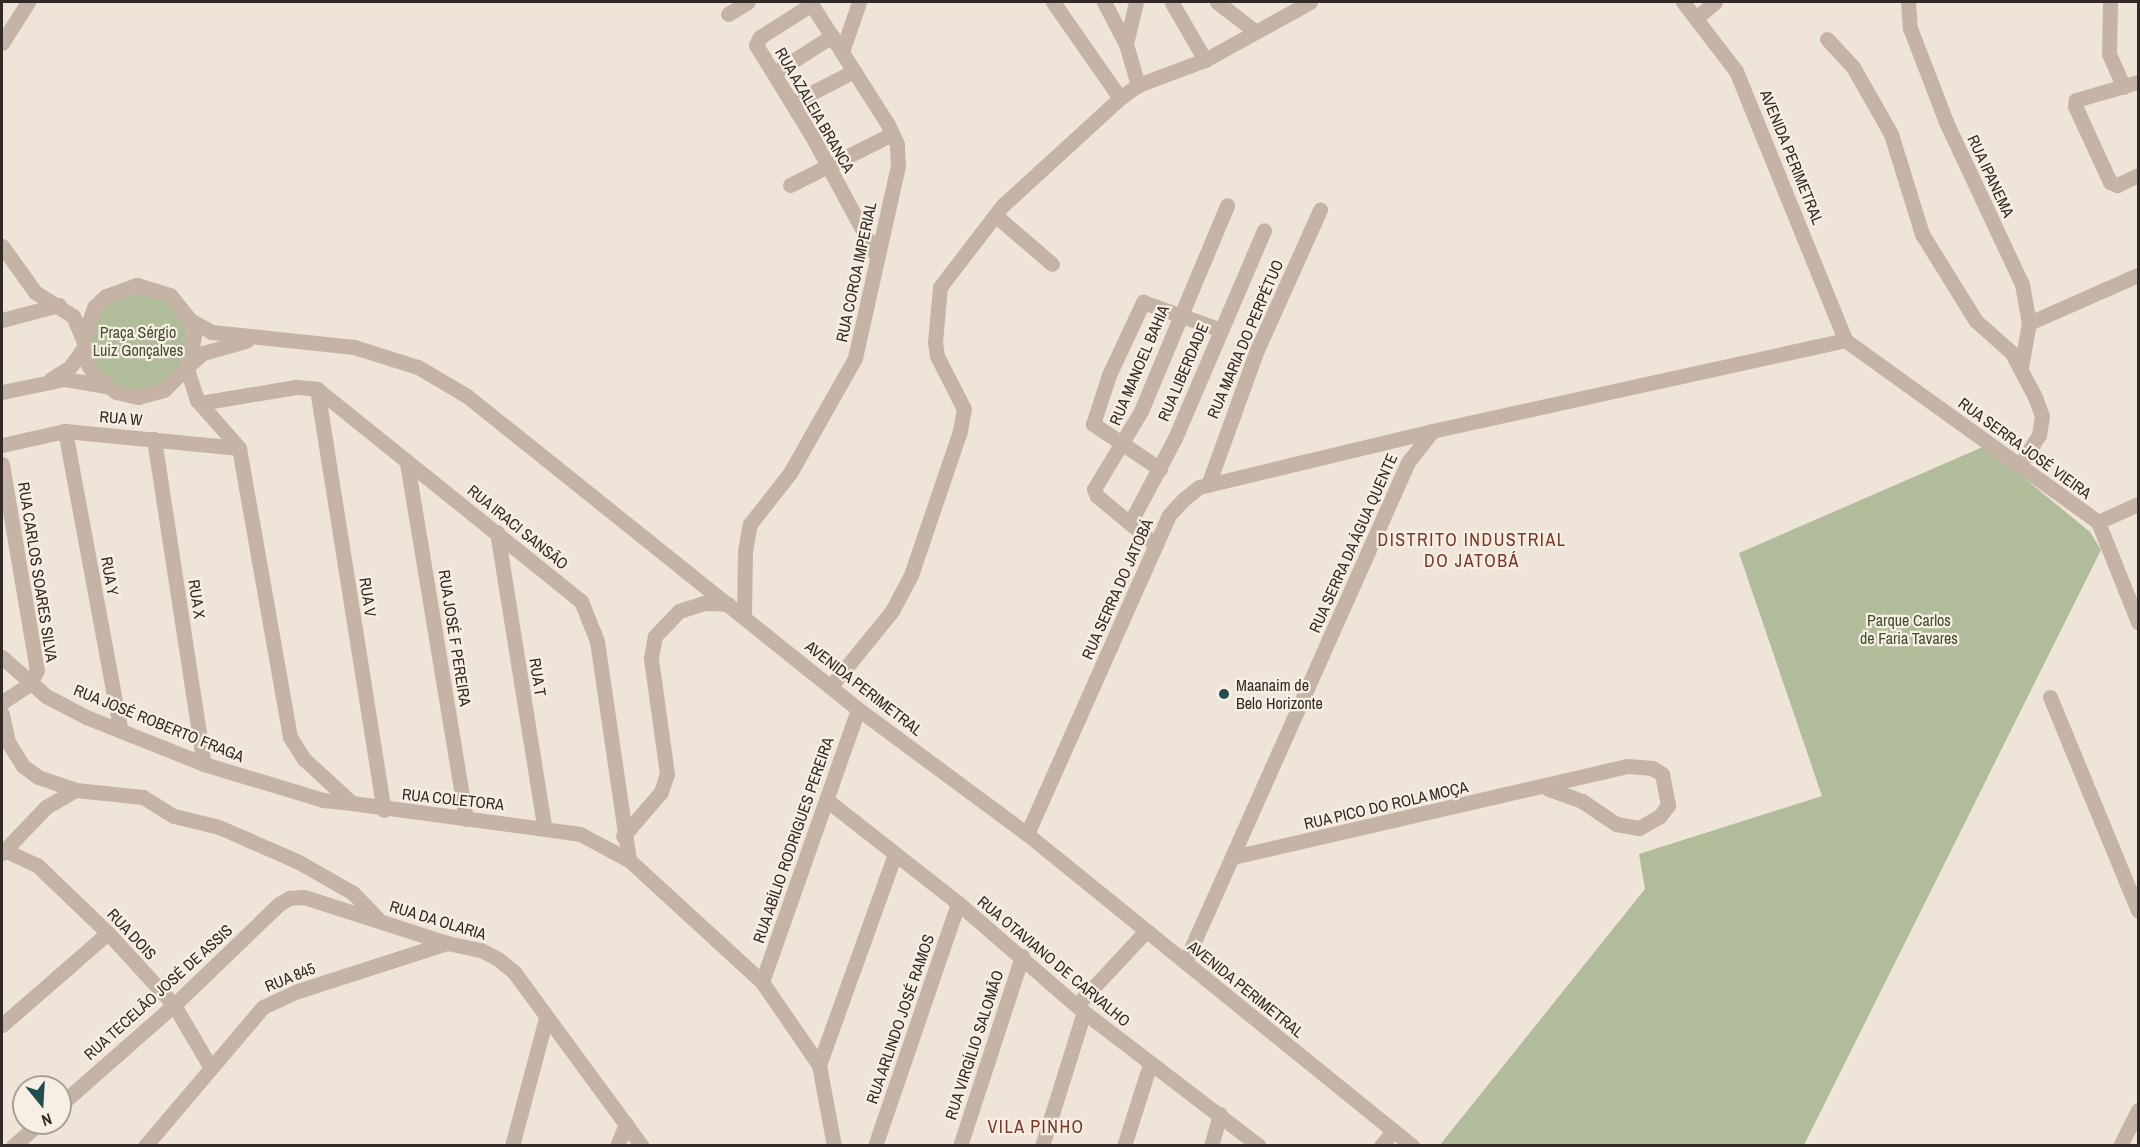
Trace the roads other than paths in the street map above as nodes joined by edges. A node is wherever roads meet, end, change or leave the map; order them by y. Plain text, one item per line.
1 (28, 2) edge
2 (748, 2) edge
3 (859, 2) edge
4 (1053, 2) edge
5 (1104, 2) edge
6 (1136, 2) edge
7 (1217, 2) edge
8 (1310, 2) edge
9 (1683, 2) edge
10 (1715, 2) edge
11 (1908, 2) edge
12 (2110, 2) edge
13 (811, 3) edge
14 (1172, 3) dead end
15 (728, 14) dead end
16 (1696, 18) junction
17 (1256, 32) junction
18 (832, 36) junction
19 (1827, 39) dead end
20 (2, 43) edge
21 (1126, 44) junction
22 (842, 52) junction
23 (1205, 60) junction
24 (854, 71) junction
25 (774, 73) junction
26 (1138, 85) junction
27 (2131, 85) edge
28 (1120, 98) junction
29 (792, 102) junction
30 (892, 134) junction
31 (829, 167) junction
32 (2139, 175) edge
33 (790, 185) dead end
34 (1227, 205) dead end
35 (1320, 210) dead end
36 (995, 215) junction
37 (1264, 231) dead end
38 (2, 246) edge
39 (877, 256) junction
40 (1052, 264) dead end
41 (2139, 275) edge
42 (106, 296) junction
43 (61, 306) junction
44 (1180, 315) junction
45 (190, 320) junction
46 (2, 321) edge
47 (2029, 323) junction
48 (1221, 330) junction
49 (258, 339) junction
50 (1845, 340) junction
51 (83, 344) junction
52 (188, 367) junction
53 (2021, 367) junction
54 (47, 381) junction
55 (106, 387) junction
56 (317, 389) junction
57 (2, 393) edge
58 (149, 396) junction
59 (199, 401) junction
60 (65, 431) junction
61 (1432, 431) junction
62 (154, 439) junction
63 (1125, 443) junction
64 (2, 445) edge
65 (239, 448) junction
66 (407, 463) junction
67 (2, 464) edge
68 (2019, 466) junction
69 (1160, 469) junction
70 (1208, 484) junction
71 (2139, 504) edge
72 (2098, 522) junction
73 (1130, 524) junction
74 (497, 532) junction
75 (1156, 545) junction
76 (728, 604) junction
77 (744, 615) junction
78 (2139, 622) edge
79 (2, 657) edge
80 (30, 684) junction
81 (831, 686) junction
82 (2050, 697) dead end
83 (2, 702) edge
84 (858, 709) junction
85 (2, 714) edge
86 (120, 729) junction
87 (204, 764) junction
88 (1547, 788) junction
89 (76, 790) junction
90 (828, 801) junction
91 (351, 803) junction
92 (384, 810) junction
93 (466, 819) junction
94 (544, 827) junction
95 (1027, 834) junction
96 (623, 836) junction
97 (3, 851) edge
98 (895, 854) junction
99 (1233, 857) junction
100 (629, 860) junction
101 (958, 903) junction
102 (279, 904) joint
103 (2139, 911) edge
104 (381, 922) junction
105 (1146, 931) junction
106 (108, 933) junction
107 (447, 943) junction
108 (1022, 956) junction
109 (1185, 962) junction
110 (762, 982) junction
111 (174, 1005) junction
112 (1080, 1008) junction
113 (546, 1018) junction
114 (2, 1025) edge
115 (1150, 1064) junction
116 (819, 1065) junction
117 (211, 1068) junction
118 (72, 1094) edge
119 (2139, 1110) edge
120 (1220, 1114) junction
121 (626, 1124) junction
122 (162, 1129) junction
123 (1393, 1131) junction
124 (25, 1135) edge
125 (13, 1146) edge
126 (145, 1146) edge
127 (166, 1146) edge
128 (512, 1146) edge
129 (617, 1146) edge
130 (642, 1146) edge
131 (834, 1146) edge
132 (875, 1146) edge
133 (960, 1146) edge
134 (1041, 1146) edge
135 (1124, 1146) edge
136 (1211, 1146) edge
137 (1259, 1146) edge
138 (1381, 1146) edge
139 (1412, 1146) edge
140 (2120, 1146) edge

1 - 20 street
2 - 15 street
3 - 22 street
4 - 28 street
5 - 21 street
6 - 21 street
7 - 17 street
8 - 17 street
9 - 16 street, AVENIDA PERIMETRAL
10 - 16 street
11 - 47 street, RUA IPANEMA
12 - 27 street
13 - 18 street, RUA COROA IMPERIAL
13 - 25 street, RUA AZALEIA BRANCA
14 - 23 street
16 - 50 street, AVENIDA PERIMETRAL
17 - 23 street
18 - 22 street, RUA COROA IMPERIAL
18 - 25 street
19 - 53 street
21 - 26 street
22 - 24 street, RUA COROA IMPERIAL
23 - 26 street
24 - 29 street
24 - 30 street, RUA COROA IMPERIAL
25 - 29 street, RUA AZALEIA BRANCA
26 - 28 street
27 - 32 street
28 - 36 street
29 - 31 street, RUA AZALEIA BRANCA
30 - 31 street
30 - 39 street, RUA COROA IMPERIAL
31 - 33 street
31 - 39 street, RUA AZALEIA BRANCA
34 - 44 street, RUA MANOEL BAHIA
35 - 70 street, RUA MARIA DO PERPÉTUO
36 - 40 street
36 - 81 street
37 - 48 street, RUA LIBERDADE
38 - 43 street
39 - 77 street, RUA COROA IMPERIAL
41 - 47 street
42 - 43 street
42 - 45 street
42 - 51 street
43 - 46 street
43 - 51 street
44 - 48 street
44 - 63 street, RUA MANOEL BAHIA
44 - 63 street
45 - 49 street, AVENIDA PERIMETRAL
45 - 52 street
47 - 53 street, RUA IPANEMA
48 - 69 street, RUA LIBERDADE
49 - 52 street, AVENIDA PERIMETRAL
49 - 76 street, AVENIDA PERIMETRAL
50 - 61 street
50 - 68 street, RUA SERRA JOSÉ VIEIRA
51 - 54 street
51 - 55 street
52 - 58 street
52 - 59 street
53 - 68 street
54 - 55 street
54 - 57 street
55 - 58 street
56 - 59 street
56 - 66 street, RUA IRACI SANSÃO
56 - 92 street, RUA V
58 - 59 street
59 - 65 street
60 - 62 street, RUA W
60 - 64 street, RUA W
60 - 86 street, RUA Y
61 - 70 street, RUA SERRA DO JATOBÁ
61 - 99 street, RUA SERRA DA ÁGUA QUENTE
62 - 65 street, RUA W
62 - 87 street, RUA X
63 - 69 street
63 - 73 street, RUA MANOEL BAHIA
65 - 91 street, RUA COLETORA
66 - 74 street, RUA IRACI SANSÃO
66 - 93 street, RUA JOSÉ F PEREIRA
67 - 80 street, RUA CARLOS SOARES SILVA
68 - 72 street, RUA SERRA JOSÉ VIEIRA
69 - 73 street, RUA LIBERDADE
70 - 75 street, RUA SERRA DO JATOBÁ
71 - 72 street
72 - 78 street, RUA SERRA JOSÉ VIEIRA
73 - 75 street, RUA MANOEL BAHIA
74 - 94 street, RUA T
74 - 96 street, RUA IRACI SANSÃO
75 - 95 street, RUA SERRA DO JATOBÁ
76 - 77 street, AVENIDA PERIMETRAL
76 - 96 street
77 - 81 street, AVENIDA PERIMETRAL
79 - 80 street, RUA JOSÉ ROBERTO FRAGA
80 - 83 street
80 - 86 street, RUA JOSÉ ROBERTO FRAGA
81 - 84 street, AVENIDA PERIMETRAL
82 - 103 street
84 - 90 street, RUA ABÍLIO RODRIGUES PEREIRA
84 - 95 street, AVENIDA PERIMETRAL
85 - 89 street
86 - 87 street, RUA JOSÉ ROBERTO FRAGA
87 - 91 street, RUA JOSÉ ROBERTO FRAGA
88 - 88 street, RUA PICO DO ROLA MOÇA
88 - 99 street, RUA PICO DO ROLA MOÇA
89 - 97 street
89 - 104 street
90 - 98 street, RUA OTAVIANO DE CARVALHO
90 - 110 street, RUA ABÍLIO RODRIGUES PEREIRA
91 - 92 street, RUA COLETORA
92 - 93 street, RUA COLETORA
93 - 94 street, RUA COLETORA
94 - 100 street, RUA COLETORA
95 - 105 street, AVENIDA PERIMETRAL
96 - 100 street, RUA IRACI SANSÃO
97 - 106 street, RUA DOIS
98 - 101 street, RUA OTAVIANO DE CARVALHO
98 - 116 street
99 - 109 street, RUA SERRA DA ÁGUA QUENTE
100 - 110 street, RUA COLETORA
101 - 108 street, RUA OTAVIANO DE CARVALHO
101 - 132 street, RUA ARLINDO JOSÉ RAMOS
102 - 104 street, RUA DA OLARIA
102 - 111 street, RUA TECELÃO JOSÉ DE ASSIS
104 - 107 street, RUA DA OLARIA
105 - 109 street, AVENIDA PERIMETRAL
105 - 112 street
106 - 111 street, RUA DOIS
106 - 114 street
107 - 113 street, RUA DA OLARIA
107 - 117 street, RUA 845
108 - 112 street, RUA OTAVIANO DE CARVALHO
108 - 133 street, RUA VIRGÍLIO SALOMÃO
109 - 123 street, AVENIDA PERIMETRAL
110 - 116 street, RUA COLETORA
111 - 117 street, RUA DOIS
111 - 118 street, RUA TECELÃO JOSÉ DE ASSIS
112 - 115 street, RUA OTAVIANO DE CARVALHO
112 - 134 street
113 - 121 street, RUA DA OLARIA
113 - 128 street
115 - 120 street, RUA OTAVIANO DE CARVALHO
115 - 135 street
116 - 131 street, RUA COLETORA
117 - 122 street, RUA 845
119 - 140 street
120 - 136 street
120 - 137 street, RUA OTAVIANO DE CARVALHO
121 - 129 street
121 - 130 street, RUA DA OLARIA
122 - 126 street, RUA 845
122 - 127 street
123 - 138 street
123 - 139 street, AVENIDA PERIMETRAL
124 - 125 street

